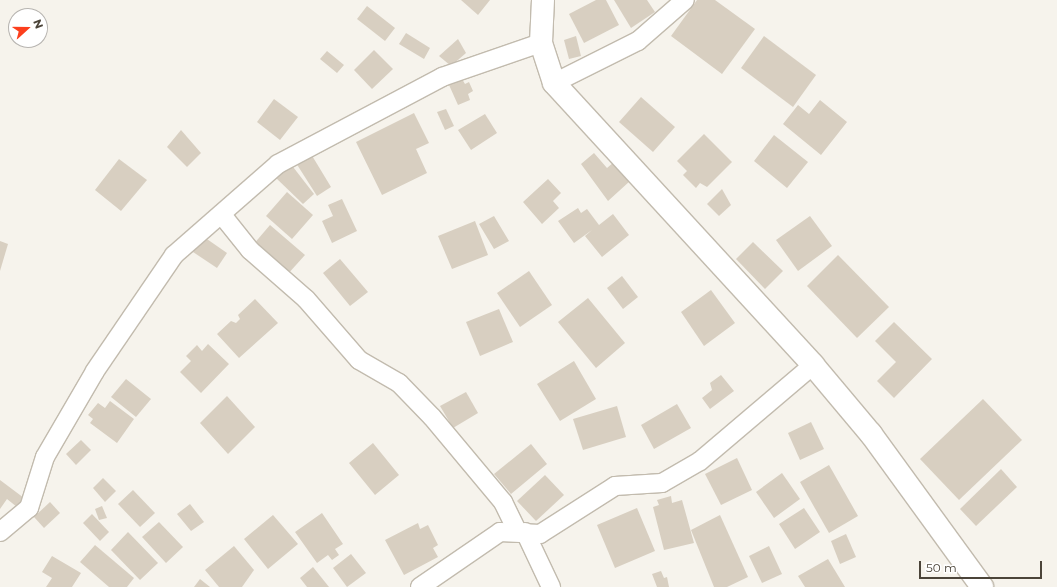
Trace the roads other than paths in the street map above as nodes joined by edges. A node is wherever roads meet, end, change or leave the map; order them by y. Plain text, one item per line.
1 (543, 0) edge
2 (685, 0) edge
3 (541, 43) junction
4 (554, 83) junction
5 (222, 215) junction
6 (813, 366) junction
7 (0, 532) edge
8 (521, 532) junction
9 (420, 587) edge
10 (551, 587) edge
11 (982, 587) edge

1 - 3 street
2 - 4 street
3 - 4 street
3 - 5 street
4 - 6 street
5 - 7 street
5 - 8 street
6 - 8 street
6 - 11 street
8 - 9 street
8 - 10 street

